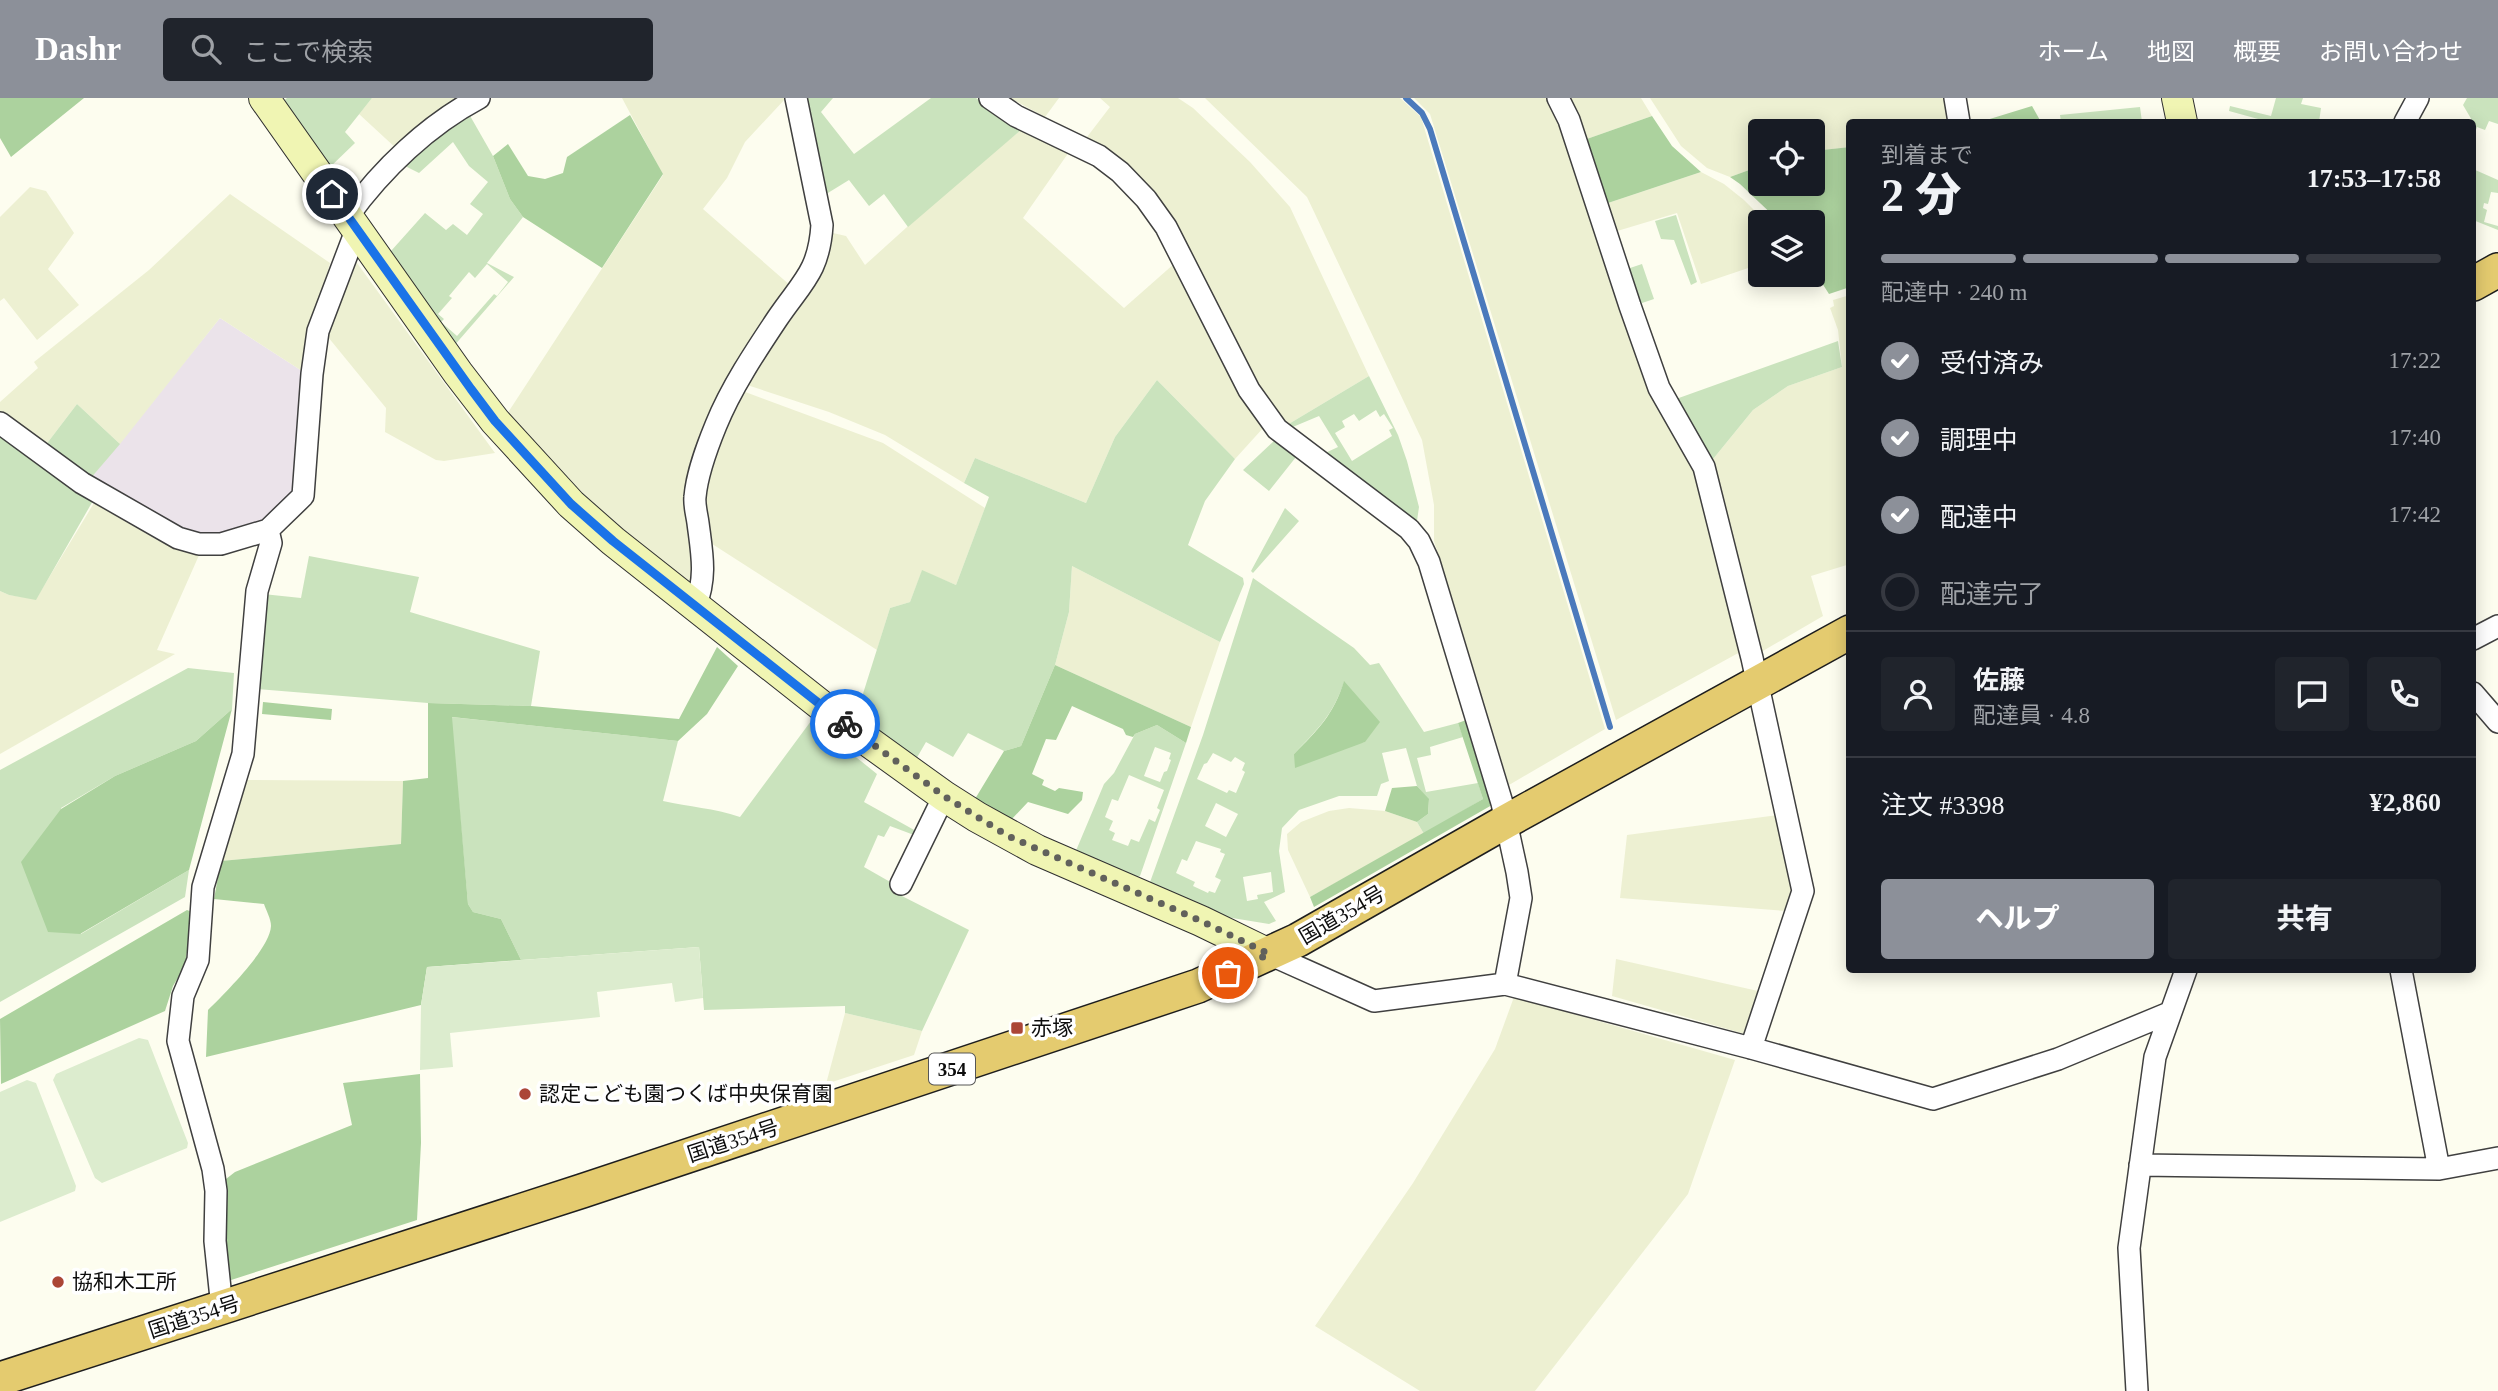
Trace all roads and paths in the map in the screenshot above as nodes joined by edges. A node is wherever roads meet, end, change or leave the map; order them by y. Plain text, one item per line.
1 (264, 98) edge
2 (479, 98) edge
3 (796, 98) edge
4 (990, 98) edge
5 (1558, 98) edge
6 (1955, 98) edge
7 (2177, 98) edge
8 (2418, 98) edge
9 (1958, 119) edge
10 (2181, 119) edge
11 (2407, 119) edge
12 (352, 222) junction
13 (2498, 270) edge
14 (2476, 282) edge
15 (0, 423) edge
16 (268, 530) junction
17 (695, 607) junction
18 (2498, 626) edge
19 (1846, 634) edge
20 (2476, 637) edge
21 (1758, 684) junction
22 (2476, 696) edge
23 (2498, 722) edge
24 (944, 796) junction
25 (1505, 822) junction
26 (901, 884) dead end
27 (1269, 954) junction
28 (2185, 973) edge
29 (2402, 973) edge
30 (1505, 984) junction
31 (2169, 1013) junction
32 (1751, 1048) junction
33 (2498, 1158) edge
34 (2140, 1165) junction
35 (2440, 1170) junction
36 (222, 1308) junction
37 (0, 1379) edge
38 (2137, 1391) edge

1 - 12 main road
2 - 12 street
3 - 17 street
4 - 25 street
5 - 21 street
6 - 9 street
7 - 10 main road
8 - 11 street
12 - 16 street
12 - 17 main road
13 - 14 highway
15 - 16 street
16 - 36 street
17 - 24 main road
18 - 20 street
19 - 21 highway, 国道354号 / 354
21 - 25 highway, 国道354号 / 354
21 - 32 street
22 - 23 street
24 - 26 street
24 - 27 main road
25 - 27 highway, 国道354号 / 354
25 - 30 street
27 - 30 street
27 - 36 highway, 国道354号 / 354
28 - 31 street
29 - 35 street
30 - 32 street
31 - 32 street
31 - 34 street
33 - 35 street
34 - 35 street
34 - 38 street
36 - 37 highway, 国道354号 / 354

